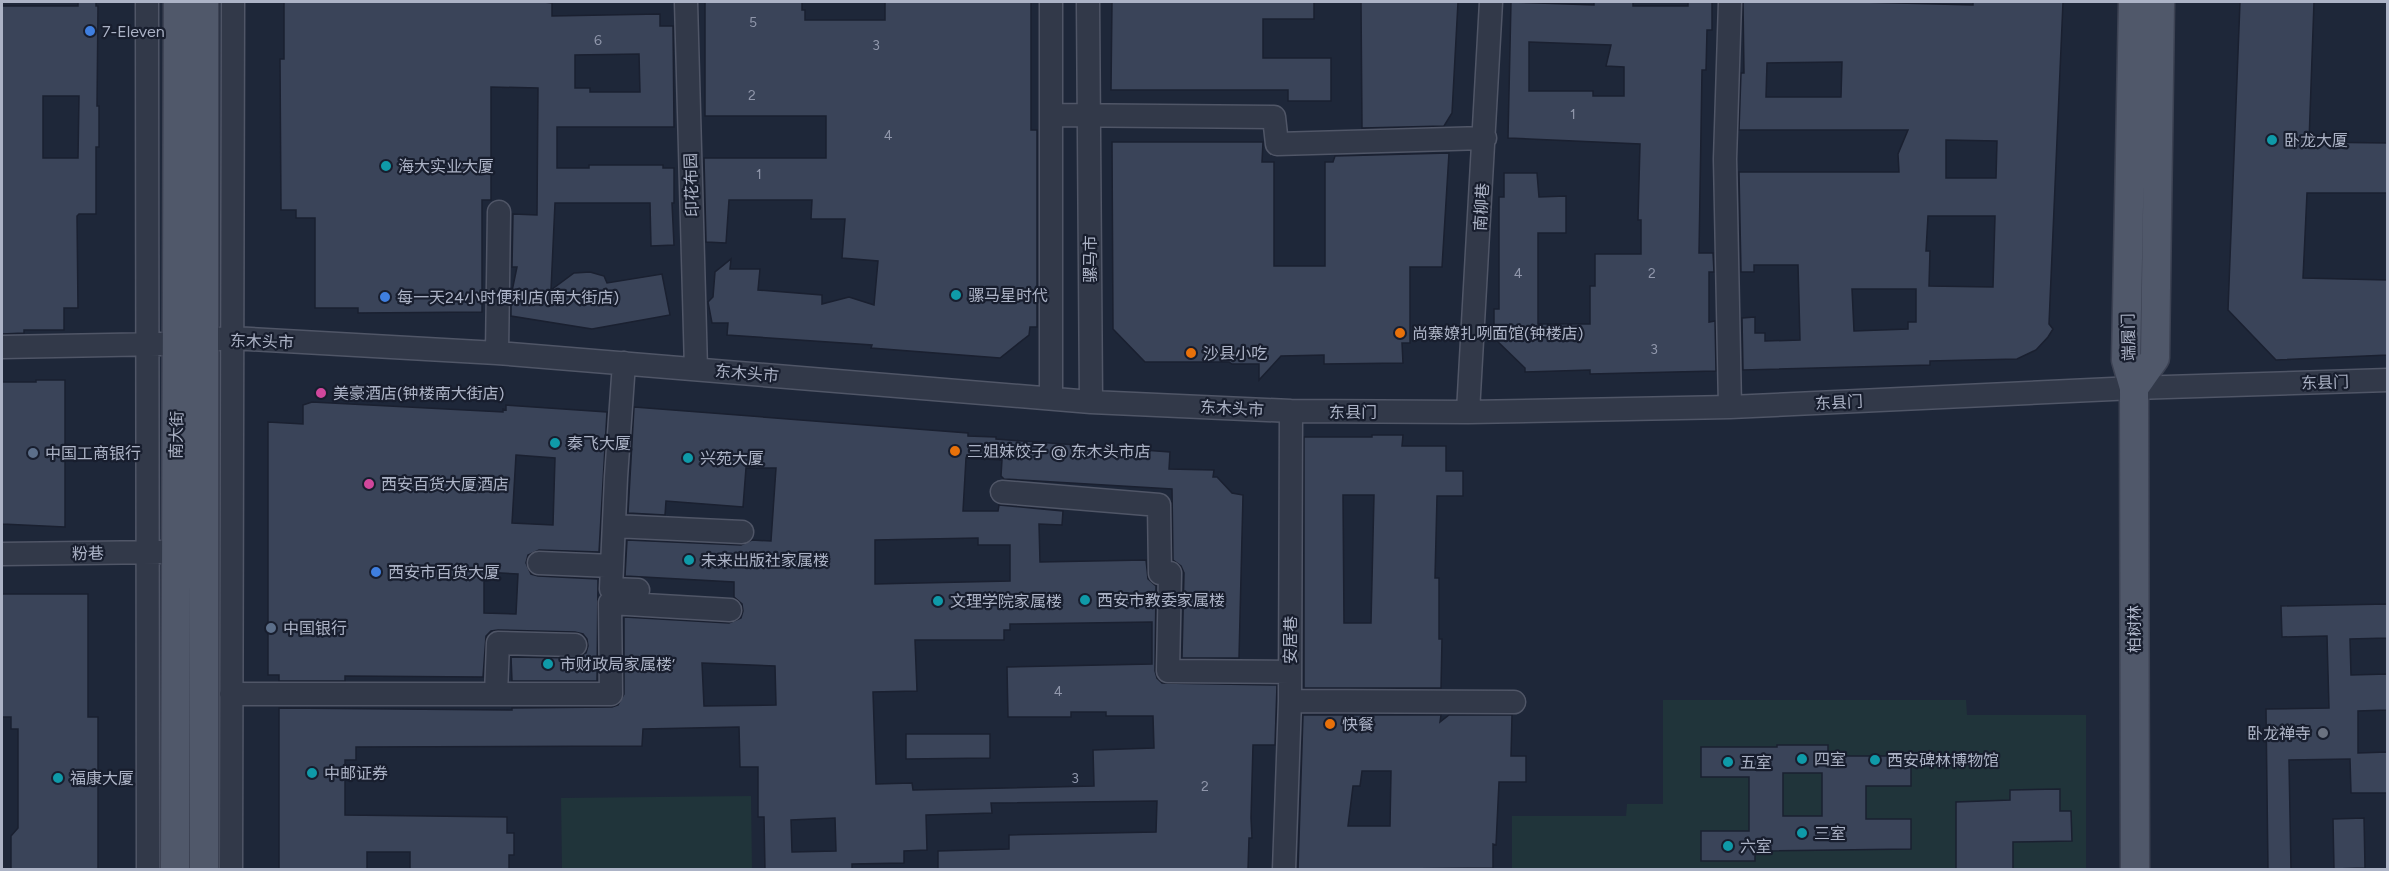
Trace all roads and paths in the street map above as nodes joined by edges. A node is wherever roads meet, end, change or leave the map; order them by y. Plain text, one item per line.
1 (147, 2) edge
2 (178, 2) edge
3 (204, 2) edge
4 (232, 2) edge
5 (686, 2) edge
6 (1051, 2) edge
7 (1088, 2) edge
8 (1491, 2) edge
9 (1730, 2) edge
10 (2133, 2) edge
11 (2160, 2) edge
12 (1051, 115) junction
13 (1089, 116) junction
14 (1485, 138) junction
15 (499, 212) dead end
16 (232, 338) junction
17 (190, 342) junction
18 (148, 344) junction
19 (2, 347) edge
20 (497, 353) junction
21 (624, 363) junction
22 (696, 369) junction
23 (2388, 380) edge
24 (2134, 388) junction
25 (1051, 398) junction
26 (1091, 402) junction
27 (1730, 407) junction
28 (1291, 411) junction
29 (1468, 412) junction
30 (1002, 492) dead end
31 (614, 526) junction
32 (742, 532) dead end
33 (161, 552) junction
34 (2, 554) edge
35 (539, 563) dead end
36 (612, 566) junction
37 (575, 645) dead end
38 (1290, 672) junction
39 (231, 694) junction
40 (496, 694) junction
41 (1290, 701) junction
42 (1514, 702) dead end
43 (148, 870) edge
44 (176, 870) edge
45 (204, 870) edge
46 (231, 870) edge
47 (1284, 870) edge
48 (2135, 870) edge

1 - 18 street
2 - 17 main road, 南大街
3 - 17 main road, 南大街
4 - 16 street
5 - 22 street, 印花布园
6 - 12 street
7 - 13 street, 骡马市
8 - 14 street, 南柳巷
9 - 27 street
10 - 24 main road, 端履门
11 - 24 main road, 端履门
12 - 13 street
12 - 25 street
13 - 14 street
13 - 26 street, 骡马市
14 - 29 street, 南柳巷
15 - 20 street
16 - 17 street, 东木头市
16 - 20 street, 东木头市
16 - 39 street
17 - 18 street, 东木头市
17 - 33 main road, 南大街
17 - 45 main road, 南大街
18 - 19 street, 东木头市
18 - 33 street
20 - 21 street, 东木头市
21 - 22 street, 东木头市
21 - 31 street
22 - 25 street, 东木头市
23 - 24 street, 东县门
24 - 27 street, 东县门
24 - 48 main road, 柏树林
25 - 26 street, 东木头市
26 - 28 street, 东木头市
27 - 29 street, 东县门
28 - 29 street, 东县门
28 - 38 street, 安居巷
30 - 38 street
31 - 32 street
31 - 36 street
33 - 34 street, 粉巷
33 - 43 street
33 - 44 main road, 南大街
35 - 36 street
36 - 40 street
37 - 40 street
38 - 41 street, 安居巷
39 - 40 street
39 - 46 street
41 - 42 street
41 - 47 street, 安居巷

